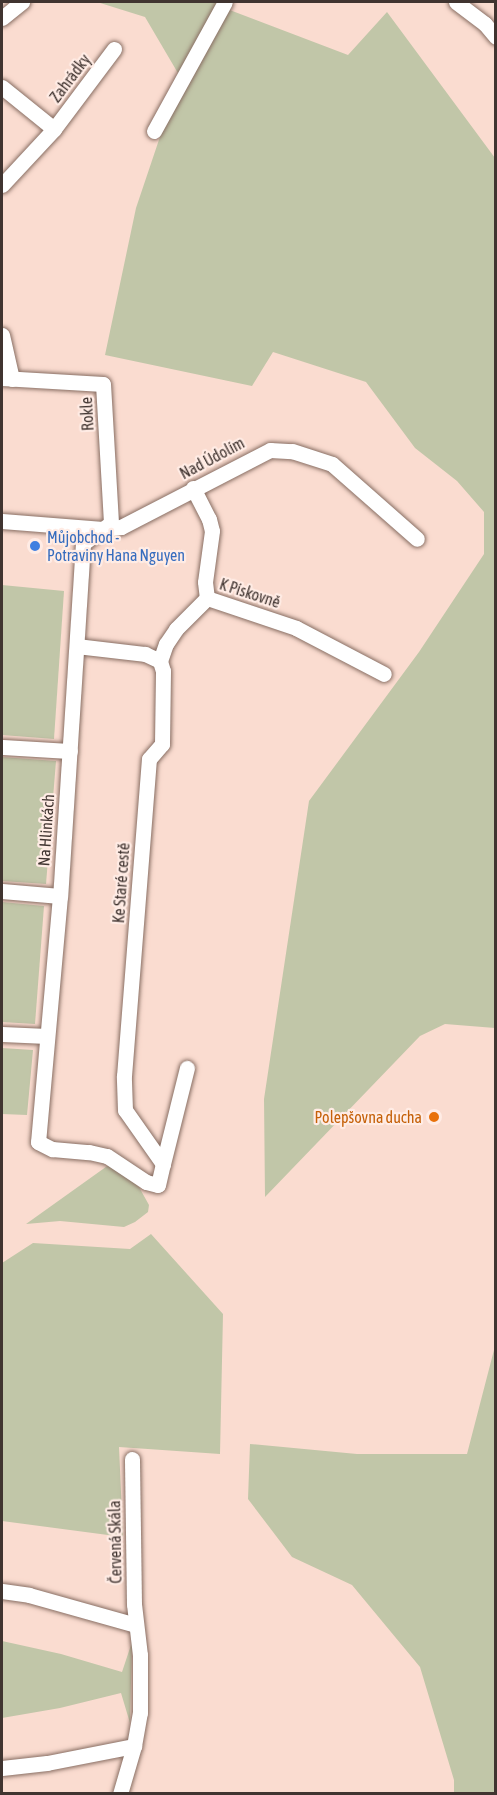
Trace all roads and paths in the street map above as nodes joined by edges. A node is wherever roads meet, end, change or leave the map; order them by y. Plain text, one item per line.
1 (21, 2) edge
2 (225, 2) edge
3 (456, 2) edge
4 (2, 18) edge
5 (495, 37) edge
6 (114, 49) dead end
7 (2, 87) edge
8 (54, 129) junction
9 (154, 131) dead end
10 (2, 185) edge
11 (2, 335) edge
12 (7, 379) edge
13 (193, 488) junction
14 (2, 521) edge
15 (103, 529) junction
16 (417, 539) dead end
17 (207, 598) junction
18 (77, 646) junction
19 (160, 661) junction
20 (384, 674) dead end
21 (2, 747) edge
22 (70, 751) junction
23 (2, 891) edge
24 (60, 896) junction
25 (2, 1034) edge
26 (47, 1036) junction
27 (187, 1068) dead end
28 (163, 1164) junction
29 (132, 1459) dead end
30 (2, 1591) edge
31 (136, 1625) junction
32 (134, 1746) junction
33 (2, 1768) edge
34 (120, 1794) edge

1 - 4 street
2 - 9 street
3 - 5 street
6 - 8 street, Zahrádky
7 - 8 street, Zahrádky
8 - 10 street, Zahrádky
11 - 12 street
12 - 15 street, Rokle
13 - 15 street, Nad Údolím
13 - 16 street, Nad Údolím
13 - 17 street, K Pískovně
14 - 15 street, Nad Údolím
15 - 18 street, Na Hlinkách
17 - 19 street
17 - 20 street, K Pískovně
18 - 19 street
18 - 22 street, Na Hlinkách
19 - 28 street, Ke Staré cestě
21 - 22 street
22 - 24 street, Na Hlinkách
23 - 24 street
24 - 26 street, Na Hlinkách
25 - 26 street
26 - 28 street, Na Hlinkách
27 - 28 street
29 - 31 street, Červená Skála
30 - 31 street
31 - 32 street, Červená Skála
32 - 33 street
32 - 34 street, Červená Skála

